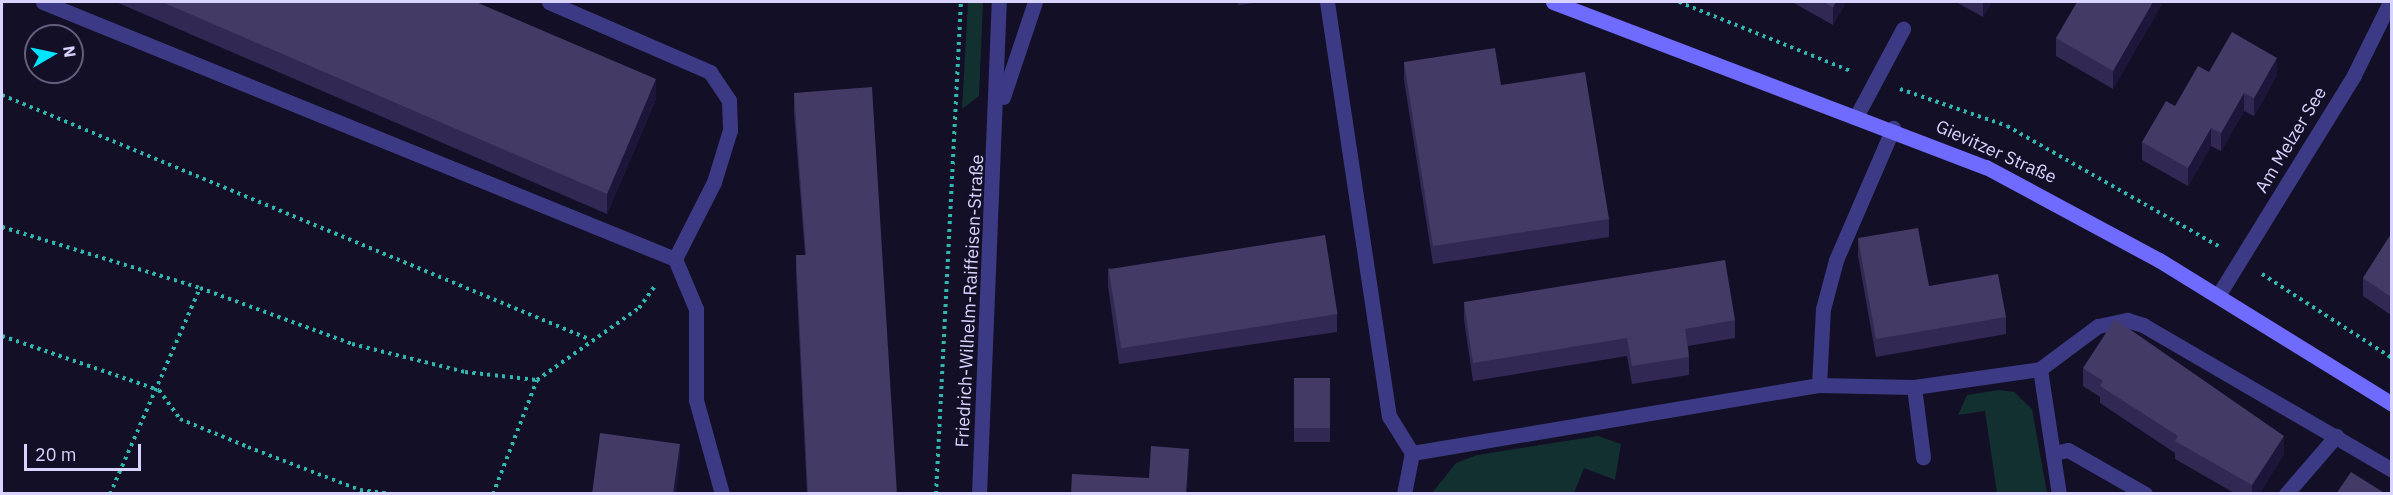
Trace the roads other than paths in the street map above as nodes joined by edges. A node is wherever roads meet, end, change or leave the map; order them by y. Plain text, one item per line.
1 (43, 2) edge
2 (549, 2) edge
3 (999, 2) edge
4 (1035, 2) edge
5 (1327, 2) edge
6 (1553, 2) edge
7 (2390, 2) edge
8 (1903, 29) dead end
9 (998, 111) junction
10 (1857, 115) junction
11 (1893, 128) junction
12 (675, 259) junction
13 (2219, 294) junction
14 (2040, 369) junction
15 (1819, 385) junction
16 (1914, 387) junction
17 (2391, 404) edge
18 (2336, 436) junction
19 (1412, 453) junction
20 (2053, 453) junction
21 (1923, 457) dead end
22 (2391, 470) edge
23 (722, 494) edge
24 (979, 494) edge
25 (1404, 494) edge
26 (2059, 494) edge
27 (2145, 494) edge
28 (2286, 494) edge

1 - 12 street
2 - 12 street
3 - 9 street, Friedrich-Wilhelm-Raiffeisen-Straße
4 - 9 street, Friedrich-Wilhelm-Raiffeisen-Straße
5 - 19 street
6 - 10 main road, Gievitzer Straße
7 - 13 street, Am Melzer See
8 - 10 street
9 - 24 street, Friedrich-Wilhelm-Raiffeisen-Straße
10 - 11 main road, Gievitzer Straße
11 - 13 main road, Gievitzer Straße
11 - 15 street
12 - 23 street
13 - 17 main road, Gievitzer Straße
14 - 16 street
14 - 18 street
14 - 20 street
15 - 16 street
15 - 19 street
16 - 21 street
18 - 22 street
18 - 28 street
19 - 25 street
20 - 26 street
20 - 27 street

